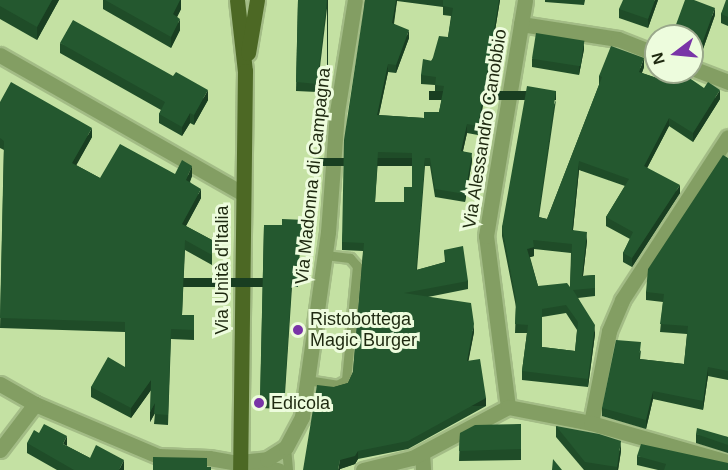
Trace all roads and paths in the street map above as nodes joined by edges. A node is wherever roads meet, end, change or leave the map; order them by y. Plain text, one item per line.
1 (237, 0) edge
2 (257, 0) edge
3 (355, 0) edge
4 (525, 0) edge
5 (521, 24) junction
6 (644, 49) edge
7 (0, 55) edge
8 (245, 71) junction
9 (704, 73) edge
10 (728, 82) edge
11 (728, 137) edge
12 (242, 192) junction
13 (325, 255) junction
14 (308, 380) junction
15 (0, 384) edge
16 (35, 404) junction
17 (508, 407) junction
18 (591, 423) junction
19 (286, 447) junction
20 (0, 450) edge
21 (422, 454) junction
22 (728, 462) edge
23 (240, 466) edge
24 (278, 470) edge
25 (288, 470) edge
26 (363, 470) edge
27 (423, 470) edge

1 - 8 main road, Via Unità d'Italia
2 - 8 main road, Via Unità d'Italia
3 - 13 street, Via Madonna di Campagna
4 - 5 street, Via Alessandro Canobbio
5 - 6 street
5 - 17 street, Via Alessandro Canobbio
7 - 12 street
8 - 12 main road, Via Unità d'Italia
9 - 10 street
11 - 18 street
12 - 23 main road, Via Unità d'Italia
13 - 14 street, Via Madonna di Campagna
13 - 14 lane
14 - 19 street, Via Madonna di Campagna
15 - 16 street
16 - 20 street
16 - 23 street
17 - 18 street
17 - 21 street
18 - 22 street
19 - 23 street
19 - 25 lane
21 - 26 street
21 - 27 street
23 - 24 street

